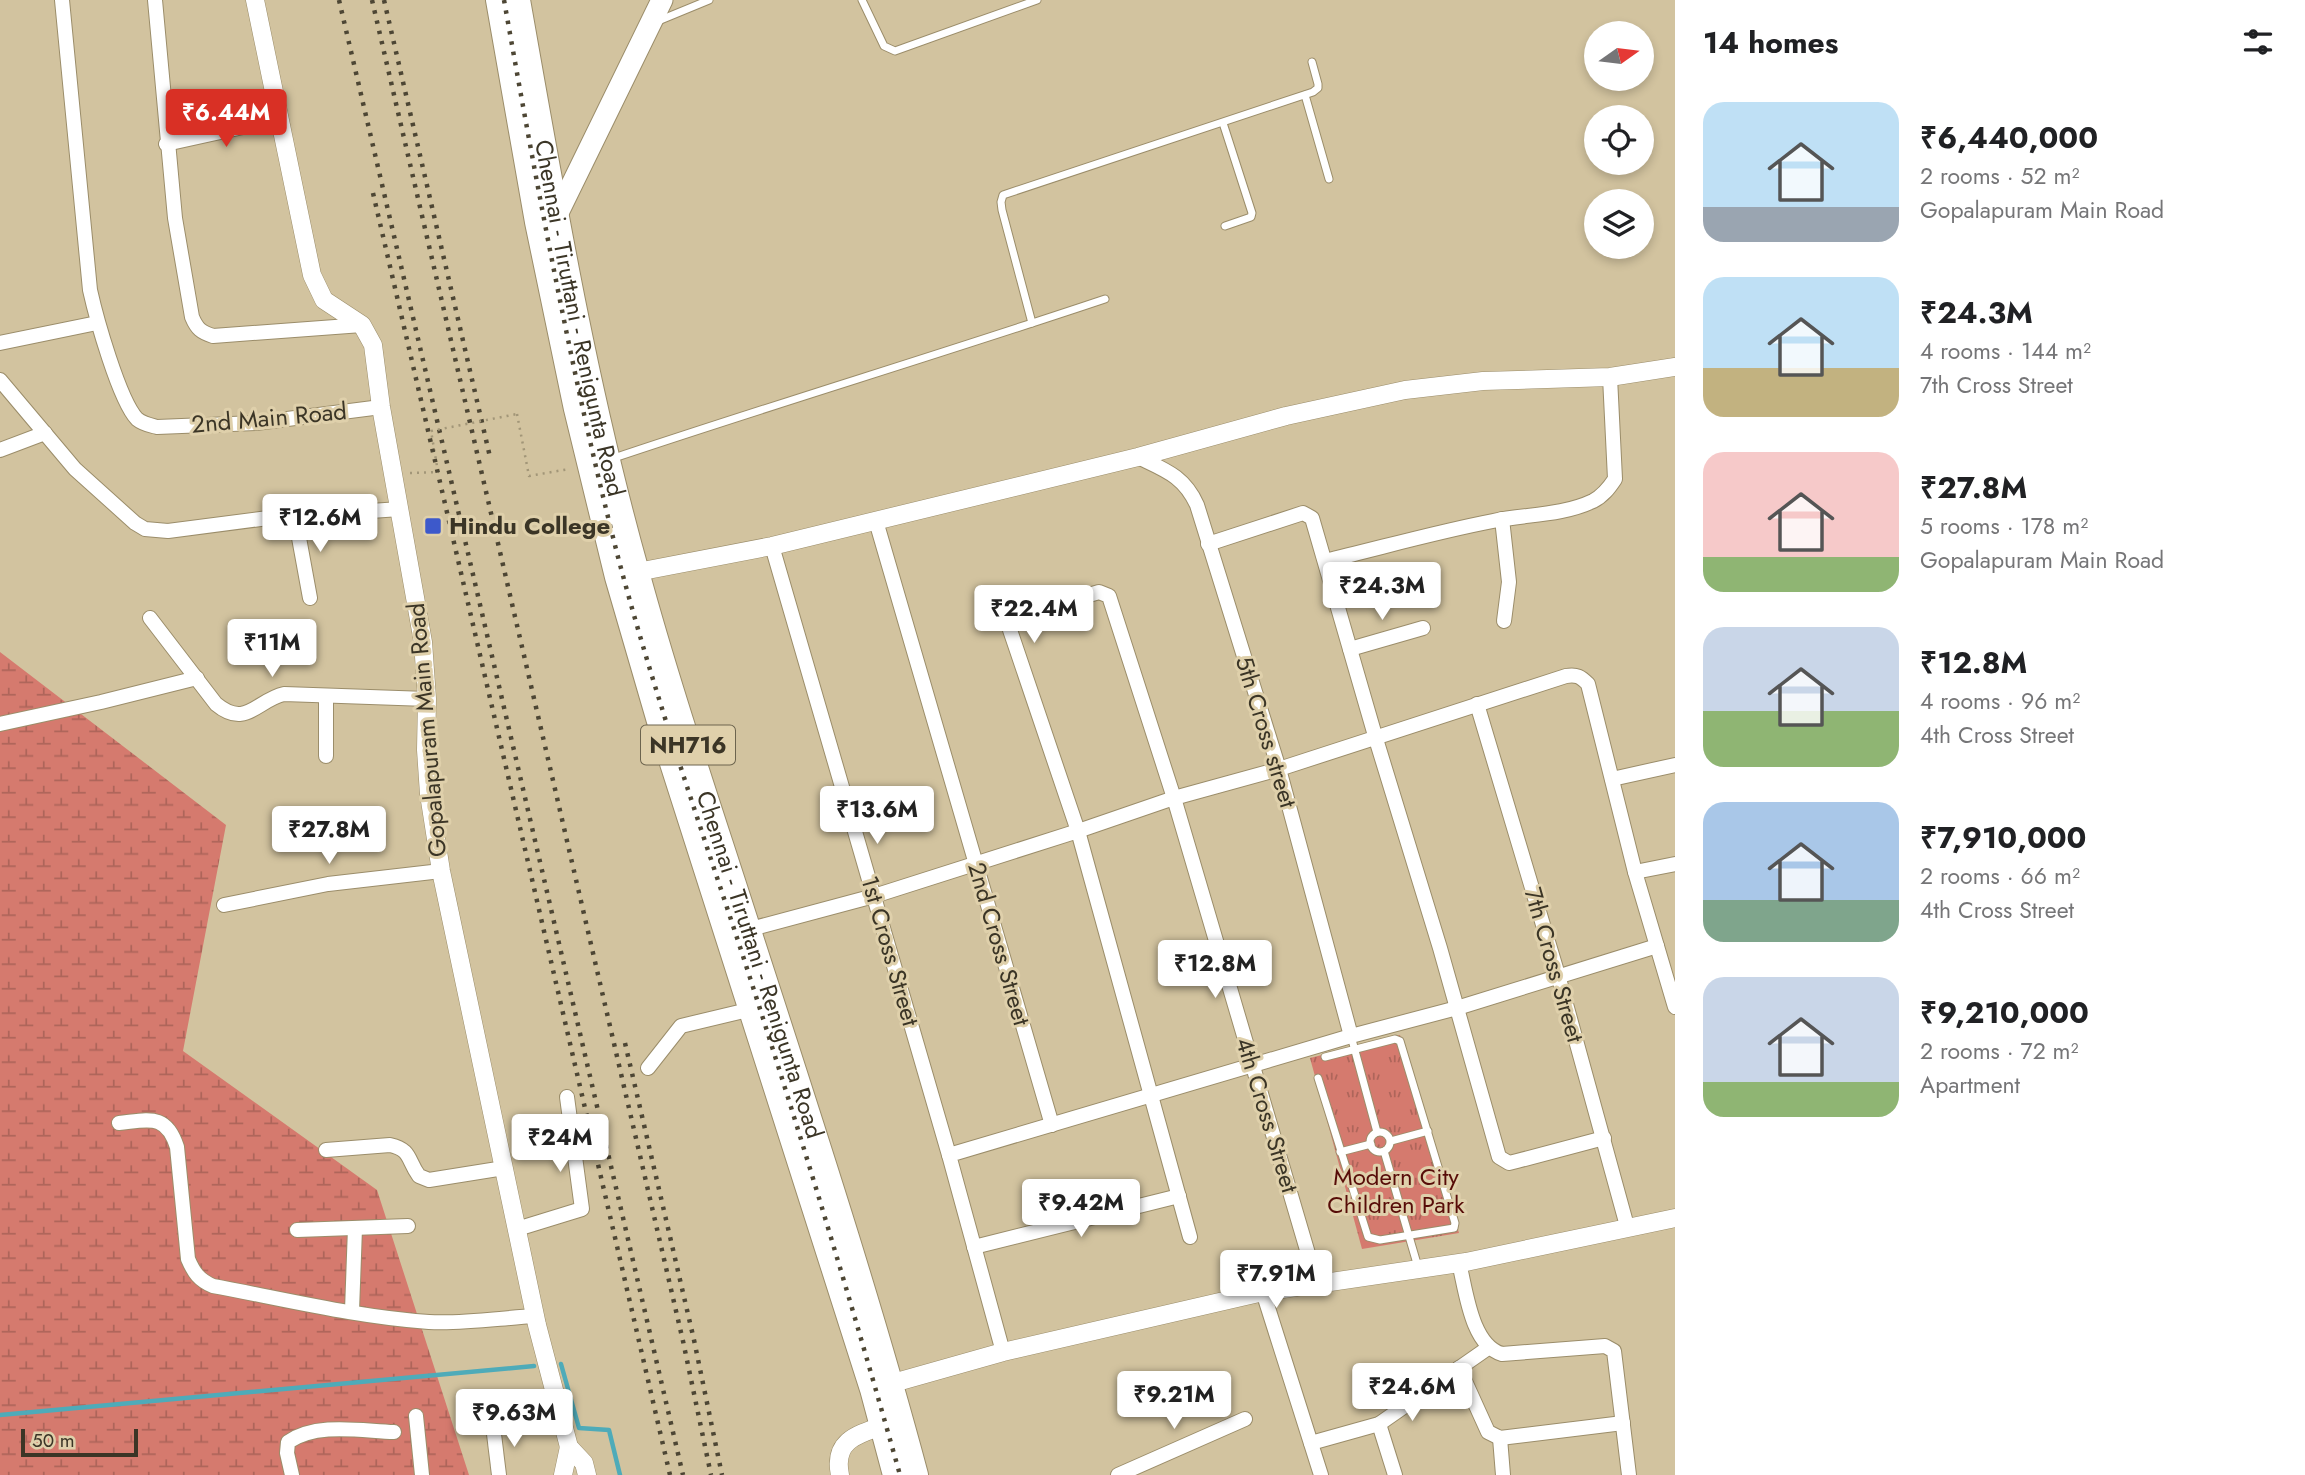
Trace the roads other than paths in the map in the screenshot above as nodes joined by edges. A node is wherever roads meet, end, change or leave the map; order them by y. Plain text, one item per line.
1 (62, 0) edge
2 (155, 0) edge
3 (254, 0) edge
4 (498, 0) edge
5 (518, 0) edge
6 (662, 0) edge
7 (709, 0) edge
8 (862, 0) edge
9 (1037, 0) edge
10 (651, 24) junction
11 (1312, 62) dead end
12 (1305, 95) junction
13 (279, 120) junction
14 (1223, 123) junction
15 (166, 144) junction
16 (1329, 179) dead end
17 (557, 218) junction
18 (1225, 226) dead end
19 (540, 237) junction
20 (1105, 299) dead end
21 (97, 323) junction
22 (1032, 323) junction
23 (362, 325) junction
24 (0, 343) edge
25 (1675, 367) edge
26 (1610, 377) junction
27 (0, 380) edge
28 (381, 407) junction
29 (45, 433) junction
30 (0, 450) edge
31 (1138, 457) junction
32 (600, 463) junction
33 (400, 509) junction
34 (295, 516) junction
35 (1502, 519) junction
36 (876, 521) junction
37 (1208, 544) junction
38 (772, 546) junction
39 (1325, 561) junction
40 (627, 574) junction
41 (310, 598) dead end
42 (150, 618) dead end
43 (1504, 621) dead end
44 (1423, 628) dead end
45 (1350, 649) junction
46 (197, 678) junction
47 (326, 696) junction
48 (427, 699) junction
49 (1477, 704) junction
50 (0, 724) edge
51 (1376, 739) junction
52 (326, 756) dead end
53 (1675, 765) edge
54 (1279, 769) junction
55 (1612, 779) junction
56 (1174, 798) junction
57 (1078, 831) junction
58 (976, 864) junction
59 (1675, 864) edge
60 (440, 871) junction
61 (1635, 872) junction
62 (874, 896) junction
63 (224, 905) dead end
64 (739, 932) junction
65 (1657, 946) junction
66 (1558, 975) junction
67 (1675, 1007) edge
68 (1457, 1008) junction
69 (752, 1009) junction
70 (1352, 1042) junction
71 (1325, 1057) dead end
72 (1252, 1065) junction
73 (648, 1069) dead end
74 (1318, 1078) dead end
75 (1151, 1095) junction
76 (567, 1097) dead end
77 (119, 1123) dead end
78 (1052, 1125) junction
79 (1428, 1131) junction
80 (1377, 1132) junction
81 (1604, 1138) junction
82 (1391, 1141) junction
83 (1371, 1144) junction
84 (327, 1150) dead end
85 (1340, 1152) junction
86 (1384, 1152) junction
87 (949, 1155) junction
88 (504, 1168) junction
89 (1179, 1196) junction
90 (1675, 1218) edge
91 (408, 1226) dead end
92 (1627, 1226) junction
93 (355, 1228) junction
94 (517, 1229) junction
95 (297, 1230) dead end
96 (1408, 1234) junction
97 (1190, 1237) dead end
98 (974, 1247) junction
99 (1459, 1263) junction
100 (1418, 1268) junction
101 (1317, 1284) junction
102 (1262, 1292) junction
103 (352, 1311) junction
104 (535, 1315) junction
105 (1488, 1348) junction
106 (1003, 1352) junction
107 (1459, 1368) junction
108 (882, 1386) junction
109 (416, 1416) dead end
110 (1245, 1419) dead end
111 (1623, 1423) junction
112 (1379, 1424) junction
113 (493, 1426) dead end
114 (881, 1426) junction
115 (394, 1432) dead end
116 (1500, 1438) junction
117 (1311, 1443) junction
118 (569, 1447) junction
119 (292, 1475) edge
120 (422, 1475) edge
121 (499, 1475) edge
122 (563, 1475) edge
123 (587, 1475) edge
124 (840, 1475) edge
125 (895, 1475) edge
126 (916, 1475) edge
127 (1118, 1475) edge
128 (1321, 1475) edge
129 (1395, 1475) edge
130 (1503, 1475) edge
131 (1629, 1475) edge

1 - 21 street
2 - 15 street
3 - 13 street
4 - 19 highway, Chennai - Tiruttani - Renigunta Road / NH716
5 - 17 highway, Chennai - Tiruttani - Renigunta Road / NH716
6 - 10 main road
7 - 10 lane
8 - 9 lane
10 - 17 main road
11 - 12 lane
12 - 14 lane
12 - 16 lane
13 - 15 street
13 - 23 street
14 - 18 lane
14 - 22 lane
15 - 23 street
17 - 19 main road
17 - 32 highway, Chennai - Tiruttani - Renigunta Road / NH716
19 - 32 highway, Chennai - Tiruttani - Renigunta Road / NH716
20 - 22 lane
21 - 24 street
21 - 28 street, 2nd Main Road
22 - 32 lane
23 - 28 street, Gopalapuram Main Road
25 - 26 street
26 - 31 street
26 - 35 street
27 - 29 street
28 - 33 street, Gopalapuram Main Road
29 - 30 street
29 - 34 street
31 - 36 street
31 - 37 street, 5th Cross street
32 - 40 highway, Chennai - Tiruttani - Renigunta Road / NH716
33 - 34 street
33 - 48 street, Gopalapuram Main Road
34 - 41 street
35 - 39 street
35 - 43 street
36 - 38 street
36 - 58 street, 2nd Cross Street
37 - 39 street
37 - 54 street, 5th Cross street
38 - 40 street
38 - 62 street, 1st Cross Street
39 - 45 street
40 - 64 highway, Chennai - Tiruttani - Renigunta Road / NH716
42 - 46 street
44 - 45 street
45 - 51 street
46 - 47 street
46 - 50 street
47 - 48 street
47 - 52 street
48 - 60 street, Gopalapuram Main Road
49 - 51 street
49 - 55 street
49 - 66 street, 7th Cross Street
51 - 54 street
51 - 68 street
53 - 55 street
54 - 56 street
54 - 70 street, 5th Cross street
55 - 61 street
56 - 57 street
56 - 57 street, 4th Cross Street
56 - 72 street, 4th Cross Street
57 - 58 street
57 - 75 street
58 - 62 street
58 - 78 street, 2nd Cross Street
59 - 61 street
60 - 63 street
60 - 88 street, Gopalapuram Main Road
61 - 65 street
62 - 64 street
62 - 87 street, 1st Cross Street
64 - 69 highway, Chennai - Tiruttani - Renigunta Road / NH716
64 - 108 highway, Chennai - Tiruttani - Renigunta Road / NH716
65 - 66 street
65 - 67 street
66 - 68 street
66 - 81 street, 7th Cross Street
68 - 70 street
68 - 81 street
69 - 73 street
69 - 108 highway, Chennai - Tiruttani - Renigunta Road / NH716
70 - 71 lane
70 - 72 street
70 - 79 lane
70 - 80 lane
72 - 75 street
72 - 101 street, 4th Cross Street
74 - 85 lane
75 - 78 street
75 - 89 street
76 - 94 street
77 - 103 street
78 - 87 street
79 - 82 lane
79 - 96 lane
80 - 82 lane
80 - 83 lane
81 - 92 street, 7th Cross Street
82 - 86 lane
83 - 85 lane
83 - 86 lane
84 - 88 street
85 - 96 lane
86 - 96 lane
87 - 98 street, 1st Cross Street
88 - 94 street, Gopalapuram Main Road
89 - 97 street
89 - 98 street
90 - 92 street
91 - 93 street
92 - 99 street
93 - 95 street
93 - 103 street
94 - 104 street, Gopalapuram Main Road
96 - 100 lane
98 - 106 street, 1st Cross Street
99 - 100 street
99 - 105 street
100 - 101 street
101 - 102 street
102 - 106 street
102 - 117 street
103 - 104 street
104 - 118 street, Gopalapuram Main Road
105 - 107 street
105 - 111 street
106 - 108 street
107 - 112 street
107 - 116 street
108 - 114 highway, Chennai - Tiruttani - Renigunta Road / NH716
108 - 126 highway, Chennai - Tiruttani - Renigunta Road / NH716
109 - 120 street
110 - 127 street
111 - 116 street
111 - 131 street
112 - 117 street
112 - 129 street
113 - 121 street
114 - 124 street
114 - 125 highway, Chennai - Tiruttani - Renigunta Road / NH716
115 - 119 street
116 - 130 street
117 - 128 street
118 - 122 street
118 - 123 street, Gopalapuram Main Road

